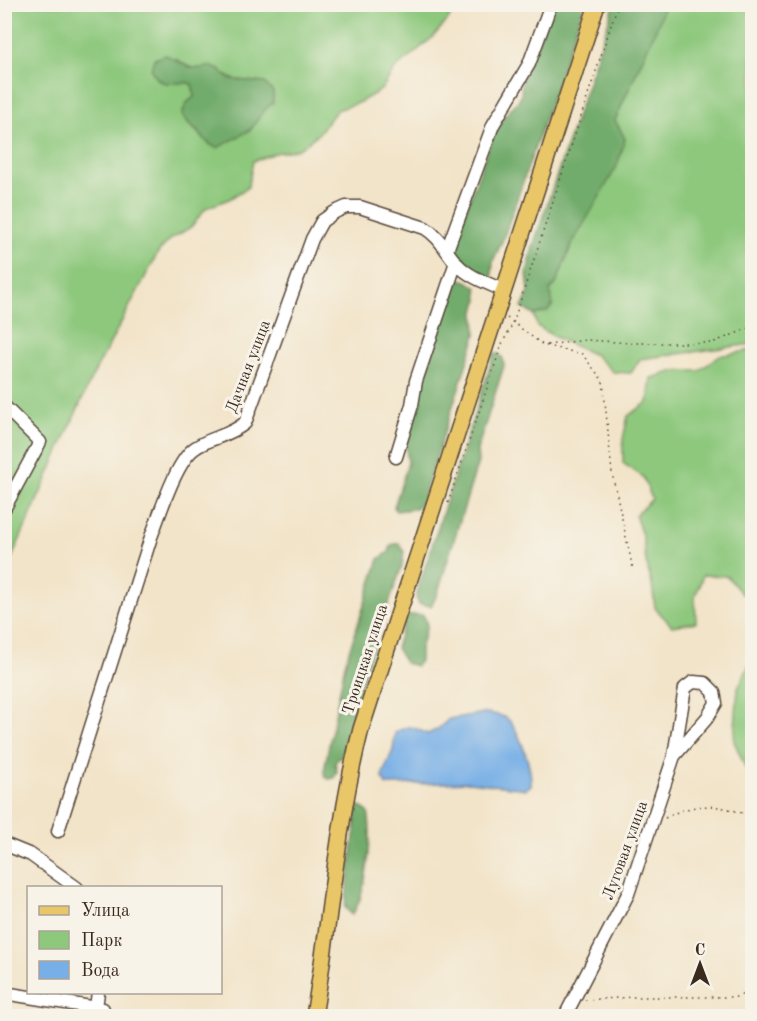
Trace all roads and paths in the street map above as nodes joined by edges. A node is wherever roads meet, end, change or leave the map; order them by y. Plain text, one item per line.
1 (551, 4) edge
2 (597, 4) edge
3 (618, 4) edge
4 (447, 250) junction
5 (456, 262) junction
6 (503, 290) junction
7 (494, 317) junction
8 (513, 322) junction
9 (753, 327) edge
10 (543, 345) junction
11 (4, 406) edge
12 (396, 457) dead end
13 (4, 509) edge
14 (445, 512) dead end
15 (633, 569) dead end
16 (674, 756) junction
17 (753, 817) edge
18 (651, 825) junction
19 (58, 831) dead end
20 (4, 844) edge
21 (74, 886) edge
22 (753, 984) edge
23 (4, 993) edge
24 (98, 994) edge
25 (572, 1001) junction
26 (314, 1017) edge
27 (565, 1017) edge

1 - 4 street
2 - 6 main road, Троицкая улица
3 - 8 path
4 - 5 street, Дачная улица
4 - 19 street, Дачная улица
5 - 6 street, Дачная улица
5 - 12 street
6 - 7 main road, Троицкая улица
7 - 8 path
7 - 26 main road, Троицкая улица
8 - 10 path
8 - 14 path
9 - 10 path
10 - 15 path
11 - 13 street
16 - 16 street, Луговая улица
16 - 18 street, Луговая улица
17 - 18 path
18 - 25 street, Луговая улица
20 - 21 street
22 - 25 path
23 - 24 street
25 - 27 street, Луговая улица

